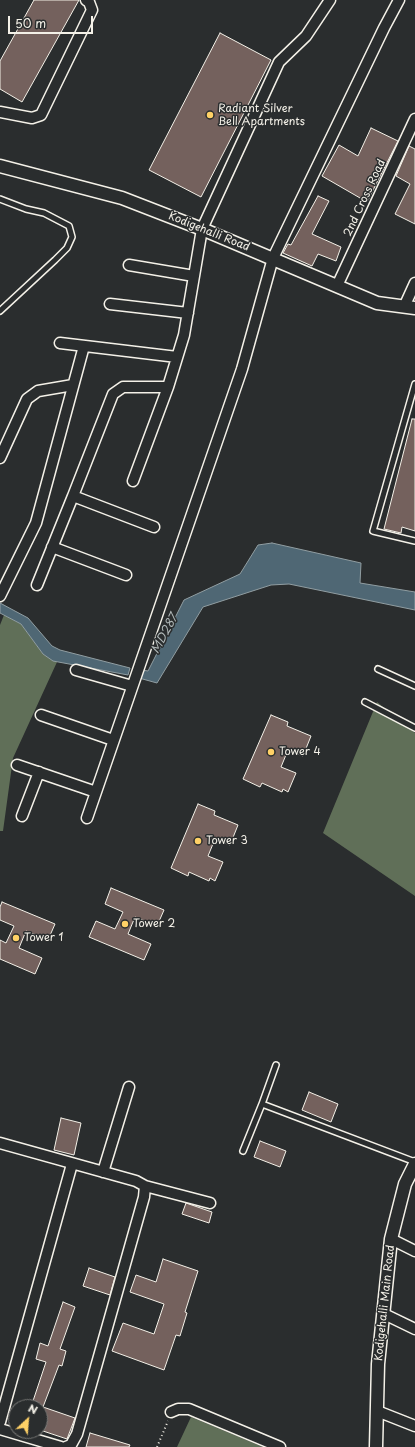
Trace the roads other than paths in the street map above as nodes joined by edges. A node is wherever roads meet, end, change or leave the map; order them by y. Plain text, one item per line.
1 (86, 0) edge
2 (330, 0) edge
3 (399, 0) edge
4 (0, 112) edge
5 (415, 119) edge
6 (0, 166) edge
7 (0, 199) edge
8 (202, 229) junction
9 (273, 258) junction
10 (129, 265) dead end
11 (194, 276) junction
12 (415, 283) edge
13 (337, 286) junction
14 (110, 304) dead end
15 (410, 307) edge
16 (0, 311) edge
17 (188, 313) junction
18 (60, 343) dead end
19 (84, 346) junction
20 (177, 357) junction
21 (415, 384) edge
22 (73, 385) junction
23 (168, 387) junction
24 (0, 458) edge
25 (132, 481) dead end
26 (73, 496) junction
27 (154, 527) dead end
28 (415, 541) edge
29 (52, 547) junction
30 (126, 575) dead end
31 (37, 585) dead end
32 (2, 589) edge
33 (378, 669) dead end
34 (76, 670) dead end
35 (132, 686) junction
36 (415, 686) edge
37 (365, 702) dead end
38 (41, 715) dead end
39 (415, 728) edge
40 (113, 740) junction
41 (17, 764) dead end
42 (39, 772) junction
43 (96, 792) junction
44 (22, 816) dead end
45 (87, 818) dead end
46 (276, 1065) dead end
47 (129, 1087) dead end
48 (262, 1104) junction
49 (0, 1144) edge
50 (243, 1151) dead end
51 (415, 1163) edge
52 (72, 1164) junction
53 (103, 1172) junction
54 (145, 1186) junction
55 (210, 1203) dead end
56 (391, 1239) junction
57 (415, 1251) edge
58 (384, 1314) junction
59 (415, 1329) edge
60 (172, 1412) road end
61 (377, 1412) junction
62 (0, 1422) edge
63 (415, 1426) edge
64 (0, 1429) edge
65 (61, 1447) edge
66 (66, 1447) edge
67 (280, 1447) edge
68 (376, 1447) edge

1 - 4 street
2 - 8 street
3 - 9 street
5 - 13 street, 2nd Cross Road
6 - 8 street, Kodigehalli Road
7 - 16 lane
8 - 9 street, Kodigehalli Road
8 - 11 street
9 - 13 street, Kodigehalli Road
9 - 35 street
10 - 11 street
11 - 17 street
12 - 15 street
13 - 15 street, Kodigehalli Road
14 - 17 street
17 - 20 street
18 - 19 street
19 - 20 street
19 - 22 street
20 - 23 street
21 - 28 lane
22 - 24 street
22 - 32 street
23 - 25 street
23 - 26 street
26 - 27 street
26 - 29 street
29 - 30 street
29 - 31 street
33 - 36 lane
34 - 35 street
35 - 40 street
37 - 39 lane
38 - 40 street
40 - 43 street
41 - 42 street
42 - 43 street
42 - 44 street
43 - 45 street
46 - 48 lane
47 - 53 street
48 - 50 lane
48 - 51 lane
49 - 52 street
51 - 56 street, Kodigehalli Main Road
52 - 53 street
52 - 62 street
53 - 54 street
54 - 55 street
54 - 66 street
56 - 57 street
56 - 58 street, Kodigehalli Main Road
58 - 59 street
58 - 61 street, Kodigehalli Main Road
60 - 67 street
61 - 63 street
61 - 68 street, Kodigehalli Main Road
64 - 65 street

